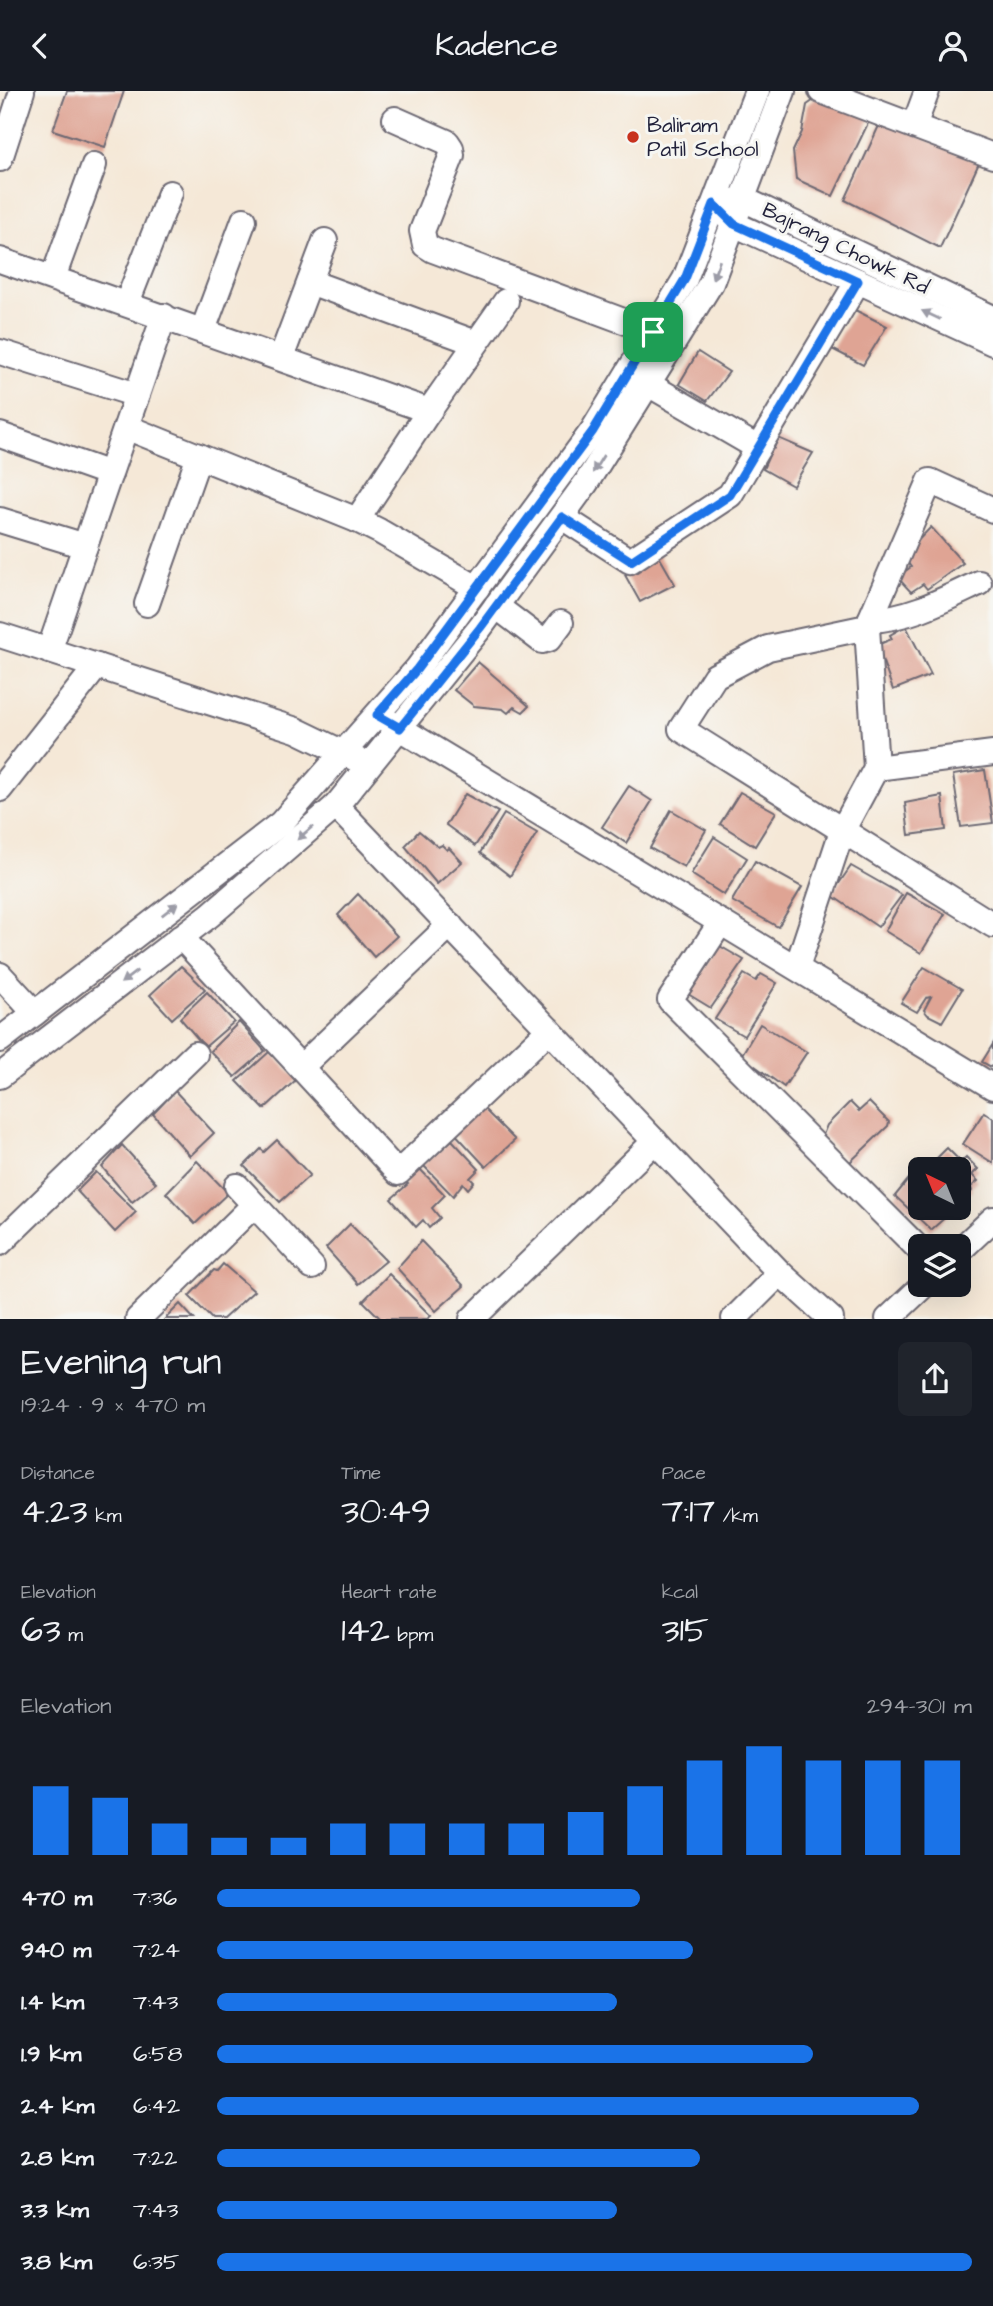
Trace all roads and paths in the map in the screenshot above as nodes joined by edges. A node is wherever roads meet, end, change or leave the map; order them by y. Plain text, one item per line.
1 (22, 91) edge
2 (757, 91) edge
3 (783, 91) edge
4 (821, 91) edge
5 (927, 91) edge
6 (395, 119) dead end
7 (914, 126) junction
8 (993, 156) edge
9 (0, 159) edge
10 (94, 165) dead end
11 (170, 193) dead end
12 (744, 199) junction
13 (714, 204) junction
14 (244, 220) dead end
15 (734, 224) junction
16 (325, 241) dead end
17 (0, 260) edge
18 (53, 278) junction
19 (858, 281) junction
20 (310, 282) junction
21 (506, 301) dead end
22 (127, 303) junction
23 (164, 316) junction
24 (993, 318) edge
25 (203, 330) junction
26 (653, 332) junction
27 (476, 343) junction
28 (993, 343) edge
29 (0, 352) edge
30 (281, 358) junction
31 (648, 384) junction
32 (137, 395) junction
33 (429, 411) junction
34 (126, 427) junction
35 (0, 435) edge
36 (758, 448) junction
37 (199, 456) junction
38 (110, 474) junction
39 (993, 510) edge
40 (562, 517) junction
41 (0, 520) edge
42 (357, 520) junction
43 (85, 546) junction
44 (979, 583) dead end
45 (477, 589) junction
46 (147, 604) dead end
47 (496, 606) junction
48 (562, 623) dead end
49 (868, 624) junction
50 (0, 635) edge
51 (49, 651) junction
52 (97, 666) junction
53 (377, 715) junction
54 (400, 728) junction
55 (343, 753) junction
56 (993, 753) edge
57 (369, 766) junction
58 (876, 768) junction
59 (0, 789) edge
60 (336, 806) junction
61 (842, 831) junction
62 (721, 922) junction
63 (450, 925) junction
64 (993, 925) edge
65 (181, 937) junction
66 (797, 967) junction
67 (0, 975) edge
68 (35, 1013) junction
69 (549, 1030) junction
70 (0, 1040) edge
71 (195, 1054) dead end
72 (301, 1067) junction
73 (0, 1076) edge
74 (993, 1087) edge
75 (655, 1141) junction
76 (237, 1186) dead end
77 (254, 1205) junction
78 (993, 1219) edge
79 (908, 1238) edge
80 (971, 1240) edge
81 (0, 1243) edge
82 (312, 1267) dead end
83 (780, 1273) junction
84 (914, 1297) edge
85 (899, 1315) edge
86 (138, 1319) edge
87 (472, 1319) edge
88 (734, 1319) edge
89 (831, 1319) edge

1 - 9 street
2 - 13 street
3 - 12 street
4 - 7 street
5 - 7 street
6 - 26 street
7 - 8 street
10 - 18 street
11 - 22 street
12 - 13 street, Bajrang Chowk Rd
12 - 15 street
12 - 24 street, Bajrang Chowk Rd
13 - 15 street, Bajrang Chowk Rd
13 - 26 street
14 - 25 street
15 - 19 street, Bajrang Chowk Rd
15 -> 31 street
16 - 20 street
17 - 18 street
18 - 22 street
28 -> 19 street, Bajrang Chowk Rd
19 - 36 street
20 - 27 street
20 - 30 street
21 - 27 street
22 - 23 street
23 - 25 street
23 - 32 street
25 - 30 street
26 - 45 street
27 - 33 street
29 - 32 street
30 - 33 street
31 - 36 street
31 -> 40 street
32 - 34 street
33 - 42 street
34 - 37 street
34 - 38 street
35 - 38 street
36 - 40 street
37 - 42 street
37 - 46 street
38 - 43 street
39 - 49 street
40 - 47 street
41 - 43 street
42 - 45 street
43 - 51 street
44 - 49 street
45 - 53 street
47 - 48 street
47 - 54 street
49 - 58 street
49 - 61 street
50 - 51 street
51 - 52 street
52 - 55 street
52 - 59 street
53 - 54 street
53 - 55 street
54 - 57 street
54 - 62 street
55 - 57 street
68 -> 55 street
56 - 58 street
57 - 60 street
58 - 61 street
60 - 63 street
60 -> 65 street
61 - 64 street
61 - 66 street
62 - 66 street
62 - 79 street
63 - 69 street
63 - 72 street
65 - 72 street
65 -> 73 street
66 - 74 street
67 - 68 street
68 - 70 street
69 - 72 street
69 - 75 street
71 - 81 street
75 - 83 street
75 - 87 street
76 - 77 street
77 - 82 street
77 - 86 street
78 - 80 street
83 - 88 street
83 - 89 street
84 - 85 street

